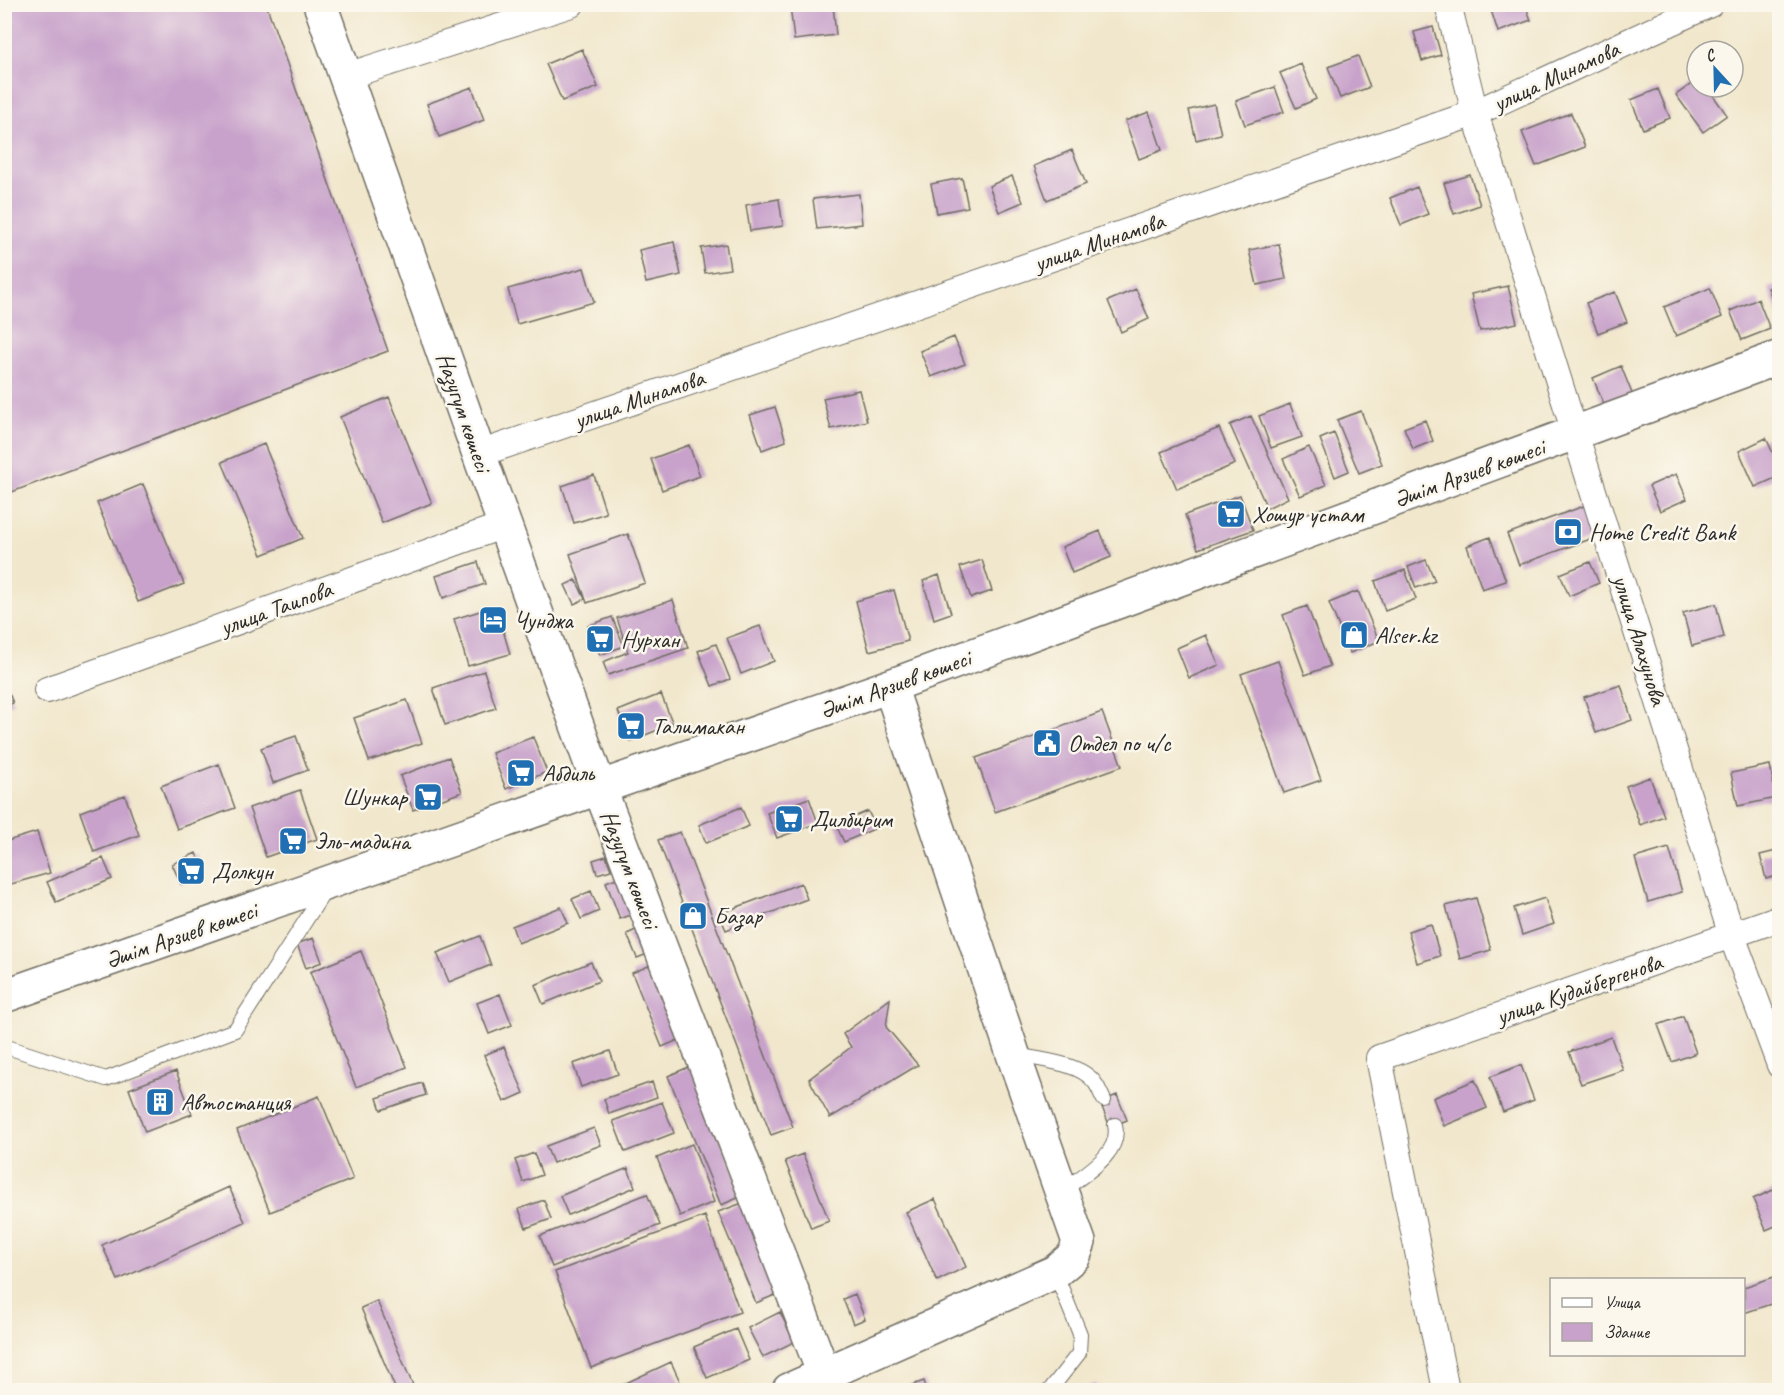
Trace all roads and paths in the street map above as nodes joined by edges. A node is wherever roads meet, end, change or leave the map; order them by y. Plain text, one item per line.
1 (320, 4) edge
2 (571, 4) edge
3 (1448, 4) edge
4 (1710, 4) edge
5 (347, 76) junction
6 (1475, 113) junction
7 (1779, 357) edge
8 (1576, 434) junction
9 (479, 454) junction
10 (504, 525) junction
11 (890, 686) junction
12 (47, 690) dead end
13 (600, 789) junction
14 (330, 883) junction
15 (1779, 918) edge
16 (1732, 936) junction
17 (4, 996) edge
18 (4, 1046) edge
19 (1013, 1054) junction
20 (1779, 1065) edge
21 (1104, 1100) dead end
22 (1115, 1125) dead end
23 (1062, 1192) junction
24 (1064, 1264) junction
25 (827, 1383) edge
26 (789, 1390) edge
27 (1050, 1390) edge
28 (1446, 1390) edge

1 - 5 street, Назугум көшесі
2 - 5 street
3 - 6 street, улица Алахунова
4 - 6 street, улица Минамова
5 - 9 street, Назугум көшесі
6 - 8 street, улица Алахунова
6 - 9 street, улица Минамова
7 - 8 street, Әшім Арзиев көшесі
8 - 11 street, Әшім Арзиев көшесі
8 - 16 street, улица Алахунова
9 - 10 street, Назугум көшесі
10 - 12 street, улица Таипова
10 - 13 street, Назугум көшесі
11 - 13 street, Әшім Арзиев көшесі
11 - 19 street
13 - 14 street, Әшім Арзиев көшесі
13 - 25 street, Назугум көшесі
14 - 17 street, Әшім Арзиев көшесі
14 - 18 lane
15 - 16 street, улица Кудайбергенова
16 - 20 street, улица Алахунова
16 - 28 street, улица Кудайбергенова
19 - 21 lane
19 - 23 street
22 - 23 lane
23 - 24 street
24 - 25 street
24 - 27 lane
25 - 26 street

